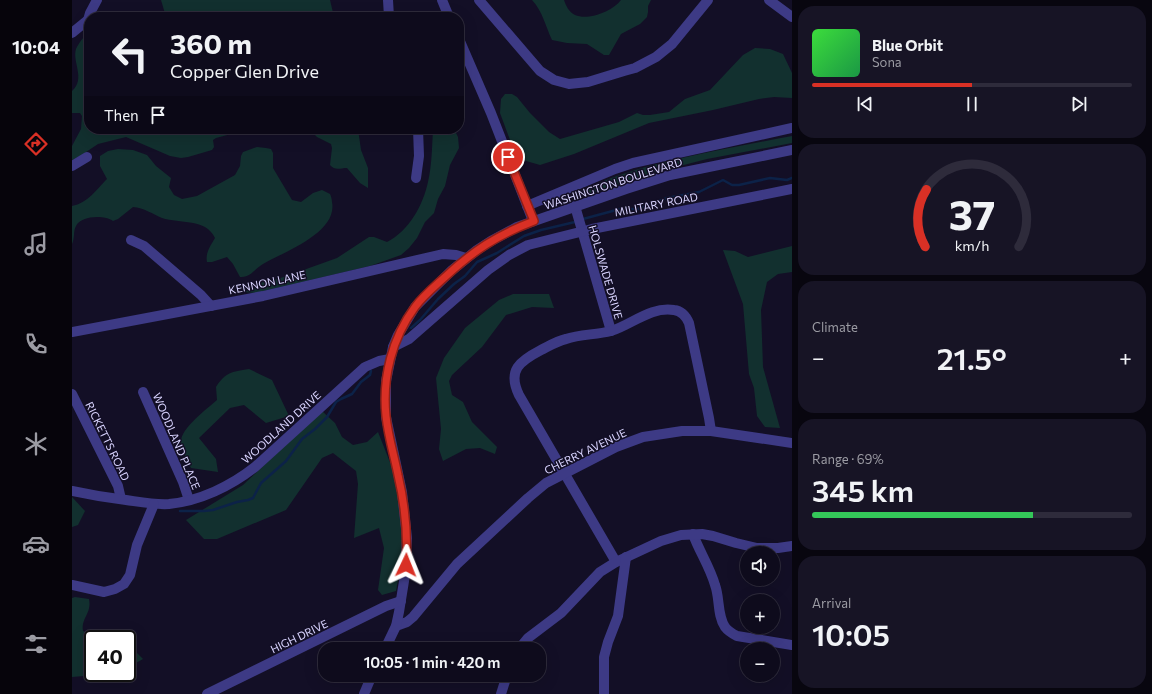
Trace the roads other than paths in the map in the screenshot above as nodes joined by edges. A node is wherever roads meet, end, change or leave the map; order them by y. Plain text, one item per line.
1 (97, 0) edge
2 (102, 0) edge
3 (388, 0) edge
4 (442, 0) edge
5 (479, 0) edge
6 (708, 0) edge
7 (769, 0) edge
8 (91, 12) edge
9 (95, 12) edge
10 (389, 12) edge
11 (447, 12) edge
12 (792, 17) edge
13 (84, 24) edge
14 (72, 33) edge
15 (464, 51) edge
16 (792, 128) edge
17 (418, 134) edge
18 (792, 150) edge
19 (87, 157) dead end
20 (72, 166) edge
21 (416, 178) dead end
22 (792, 189) edge
23 (527, 206) junction
24 (575, 206) junction
25 (534, 221) junction
26 (582, 232) junction
27 (131, 240) dead end
28 (466, 258) junction
29 (211, 306) junction
30 (611, 331) junction
31 (72, 332) edge
32 (393, 347) junction
33 (390, 359) junction
34 (143, 392) dead end
35 (72, 394) edge
36 (711, 430) junction
37 (792, 443) edge
38 (564, 473) junction
39 (72, 491) edge
40 (121, 499) junction
41 (189, 500) junction
42 (154, 504) junction
43 (693, 534) junction
44 (792, 546) edge
45 (626, 557) junction
46 (611, 565) junction
47 (624, 578) junction
48 (72, 585) edge
49 (401, 601) junction
50 (396, 626) junction
51 (388, 642) edge
52 (525, 642) edge
53 (792, 645) edge
54 (369, 682) edge
55 (505, 682) edge
56 (207, 694) edge
57 (364, 694) edge
58 (501, 694) edge
59 (604, 694) edge

1 - 8 street
2 - 9 street
3 - 10 street
4 - 11 street
5 - 6 street
7 - 12 street
13 - 14 street
15 - 23 street
16 - 23 street, WASHINGTON BOULEVARD
17 - 21 street
18 - 24 street, WASHINGTON BOULEVARD
19 - 20 street
22 - 26 street, MILITARY ROAD
23 - 25 street
24 - 25 street, WASHINGTON BOULEVARD
24 - 26 street, HOLSWADE DRIVE
25 - 28 street, WASHINGTON BOULEVARD
26 - 30 street, HOLSWADE DRIVE
26 - 32 street, MILITARY ROAD
27 - 29 street
28 - 29 street, KENNON LANE
28 - 32 street, WASHINGTON BOULEVARD
29 - 31 street, KENNON LANE
30 - 36 street
30 - 38 street, HOLSWADE DRIVE
32 - 33 street, WASHINGTON BOULEVARD
33 - 41 street, WOODLAND DRIVE
33 - 49 street, WASHINGTON BOULEVARD
34 - 41 street, WOODLAND PLACE
35 - 40 street, RICKETTS ROAD
36 - 37 street, CHERRY AVENUE
36 - 38 street, CHERRY AVENUE
38 - 46 street, HOLSWADE DRIVE
38 - 50 street, CHERRY AVENUE
39 - 40 street, WOODLAND DRIVE
40 - 42 street, WOODLAND DRIVE
41 - 42 street, WOODLAND DRIVE
42 - 48 street
43 - 44 street
43 - 45 street
43 - 53 street
45 - 46 street
45 - 47 street
46 - 47 street, HOLSWADE DRIVE
46 - 52 street
47 - 59 street
49 - 50 street, WASHINGTON BOULEVARD
49 - 56 street, HIGH DRIVE
50 - 51 street, WASHINGTON BOULEVARD
54 - 57 street
55 - 58 street

